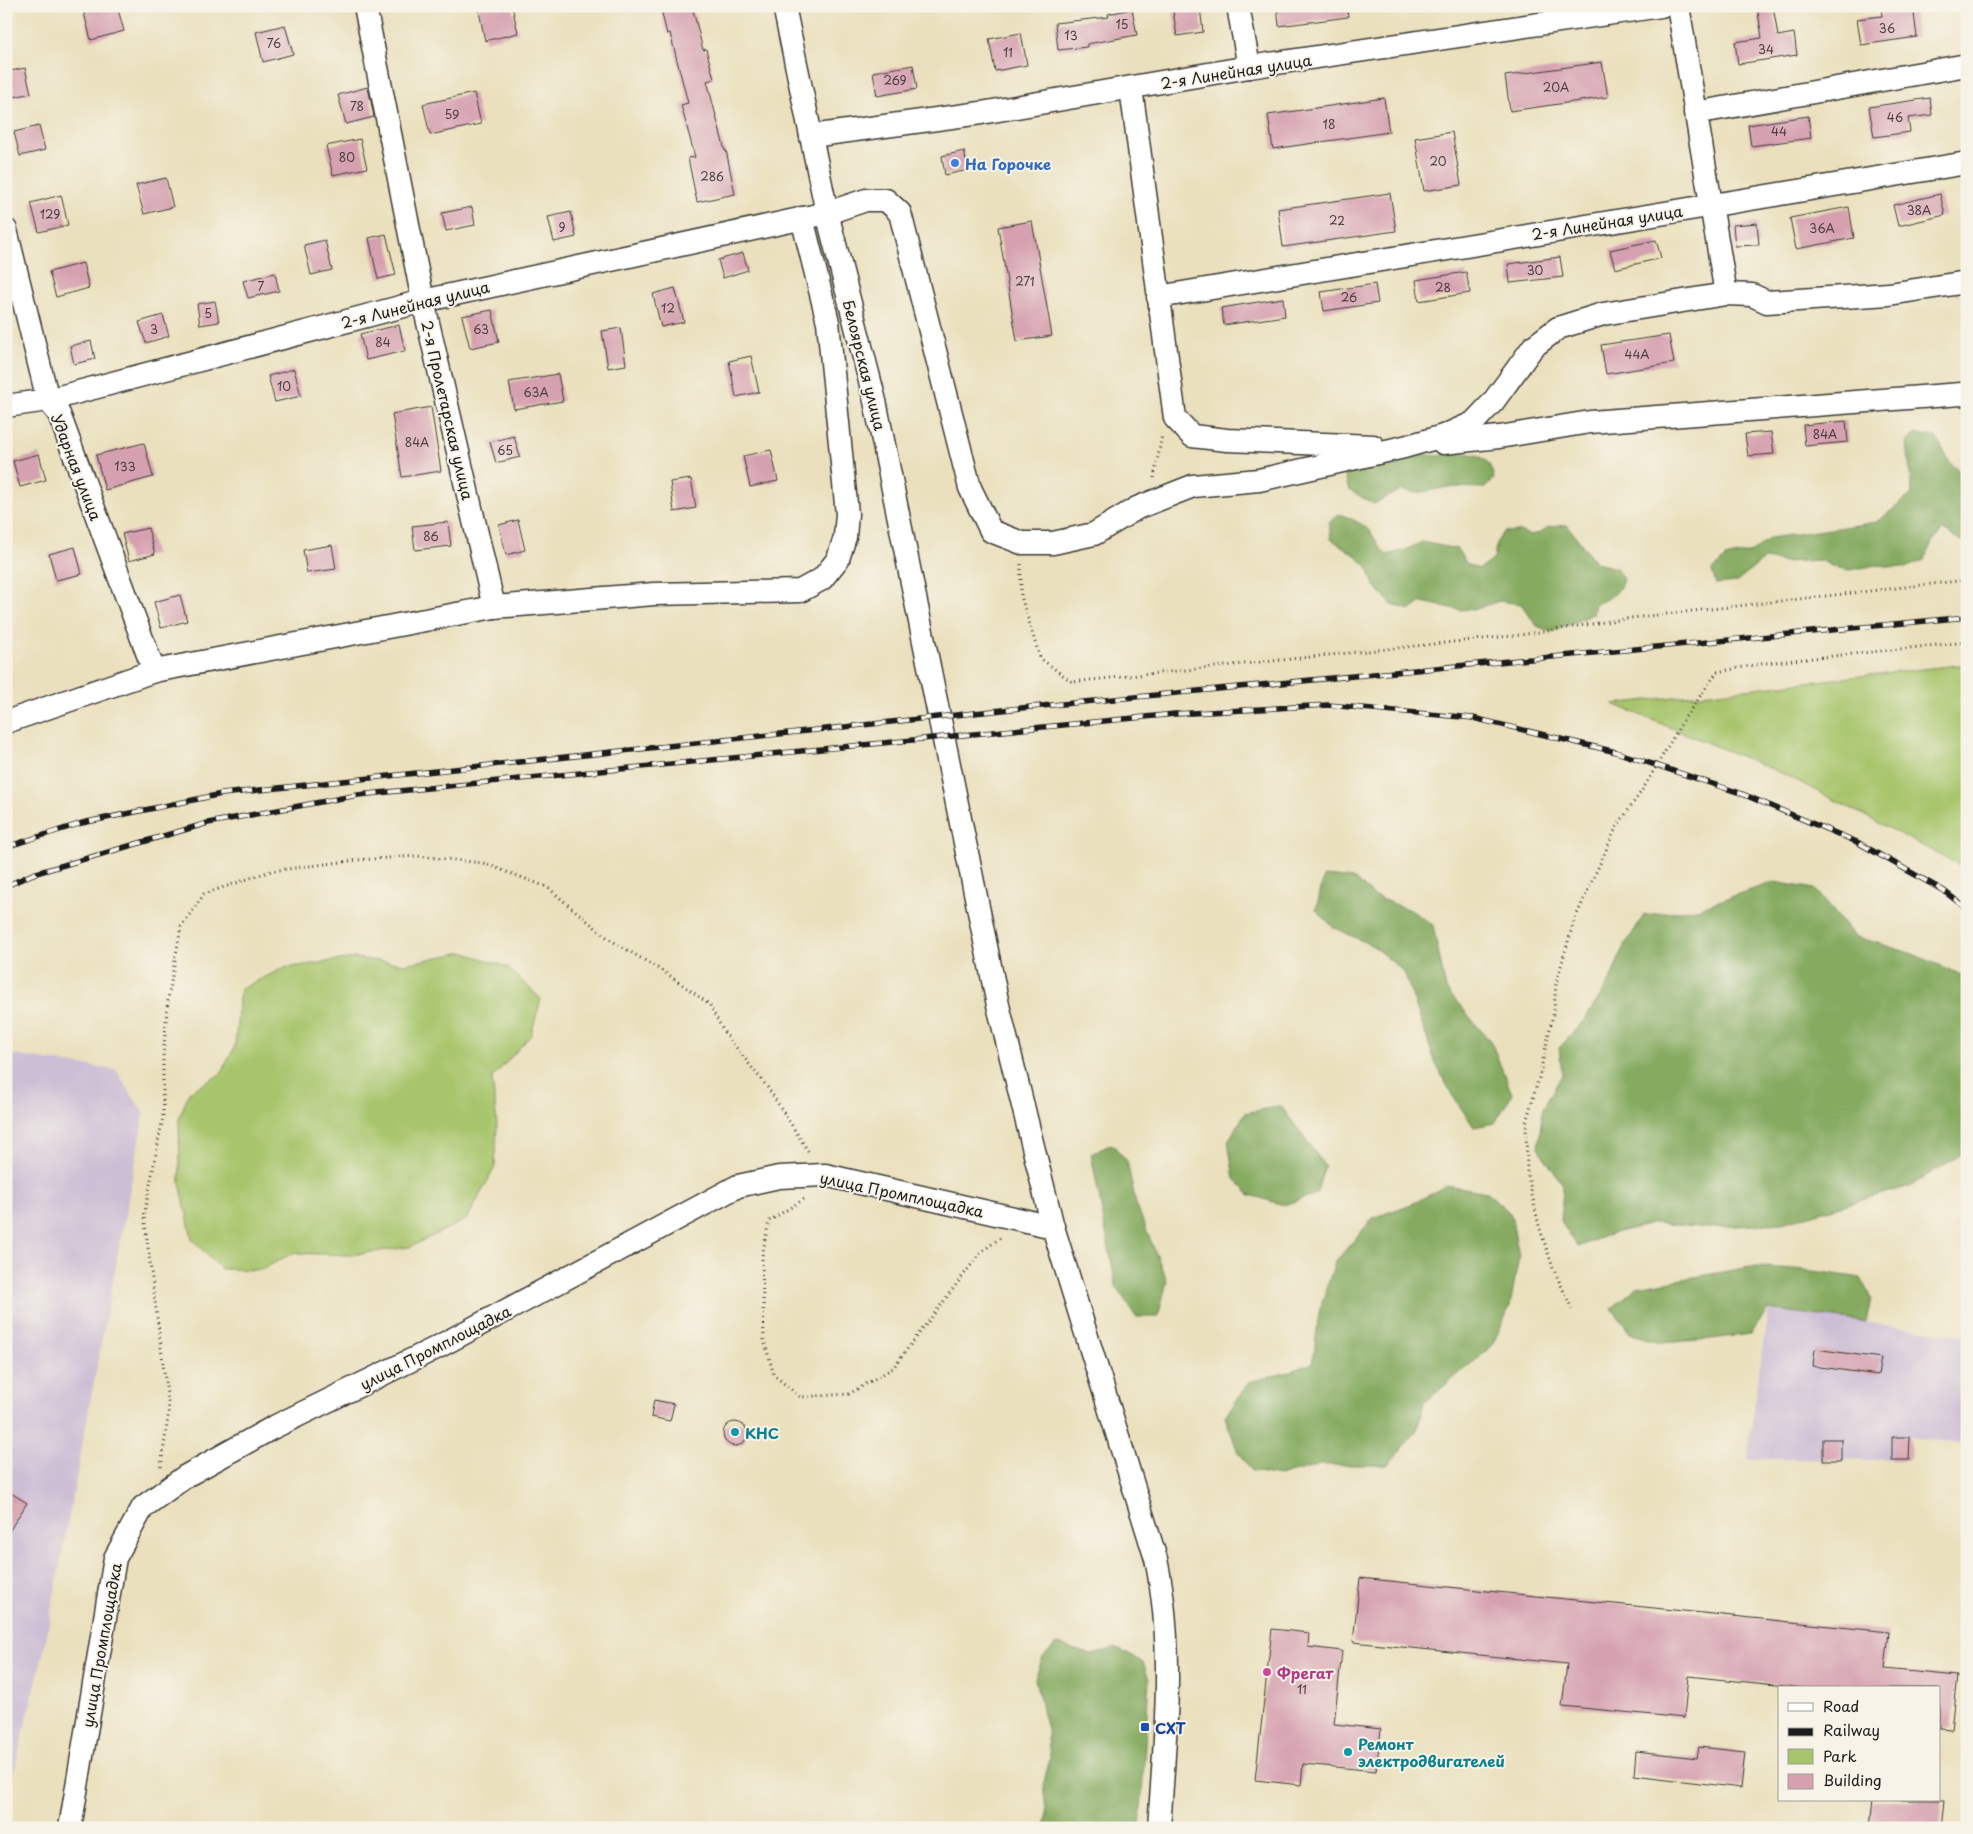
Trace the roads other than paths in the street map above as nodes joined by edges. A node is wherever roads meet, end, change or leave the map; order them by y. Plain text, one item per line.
1 (365, 6) edge
2 (784, 6) edge
3 (1238, 6) edge
4 (1661, 6) edge
5 (1678, 6) edge
6 (1967, 65) edge
7 (1249, 67) junction
8 (1131, 88) junction
9 (1695, 113) junction
10 (811, 136) junction
11 (1967, 163) edge
12 (1710, 205) junction
13 (827, 213) junction
14 (802, 218) junction
15 (6, 230) edge
16 (1967, 282) edge
17 (1726, 294) junction
18 (1158, 297) junction
19 (423, 300) junction
20 (1967, 396) edge
21 (48, 400) junction
22 (6, 406) edge
23 (1404, 447) junction
24 (494, 607) junction
25 (154, 671) junction
26 (6, 722) edge
27 (1053, 1227) junction
28 (70, 1828) edge
29 (1159, 1828) edge

1 - 19 street, 2-я Пролетарская улица
2 - 10 street, Белоярская улица
3 - 7 street
4 - 7 street, 2-я Линейная улица
5 - 9 street
6 - 9 street
7 - 8 street, 2-я Линейная улица
8 - 10 street, 2-я Линейная улица
8 - 18 street
9 - 12 street
10 - 13 street, Белоярская улица
11 - 12 street, 2-я Линейная улица
12 - 17 street
12 - 18 street, 2-я Линейная улица
13 - 14 street, 2-я Линейная улица
13 - 23 street, 2-я Линейная улица
13 - 27 street, Белоярская улица
14 - 19 street, 2-я Линейная улица
14 - 24 street
15 - 21 street, Ударная улица
16 - 17 street
17 - 23 street
18 - 23 street
19 - 21 street, 2-я Линейная улица
19 - 24 street, 2-я Пролетарская улица
20 - 23 street
21 - 22 street, 2-я Линейная улица
21 - 25 street, Ударная улица
24 - 25 street
25 - 26 street
27 - 28 street, улица Промплощадка
27 - 29 street

